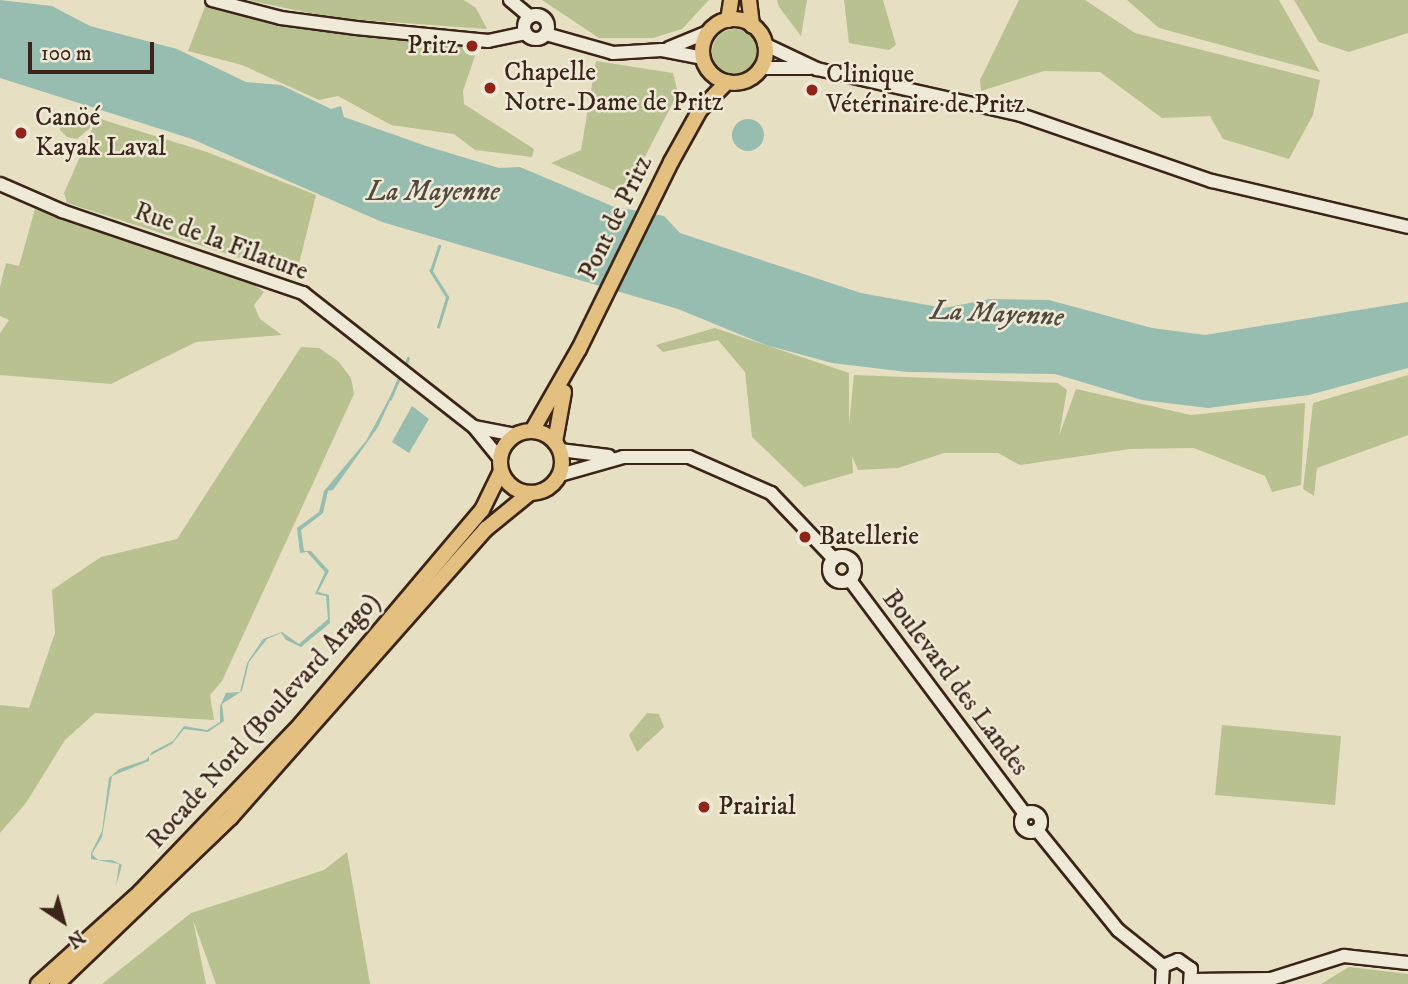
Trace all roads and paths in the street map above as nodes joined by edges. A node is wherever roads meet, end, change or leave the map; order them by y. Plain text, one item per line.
1 (212, 0) edge
2 (510, 0) edge
3 (731, 0) edge
4 (749, 0) edge
5 (530, 17) junction
6 (728, 20) junction
7 (752, 26) junction
8 (525, 33) junction
9 (708, 33) junction
10 (546, 34) junction
11 (764, 44) junction
12 (662, 50) junction
13 (705, 64) junction
14 (760, 68) junction
15 (817, 69) junction
16 (727, 82) junction
17 (700, 110) junction
18 (0, 184) edge
19 (1408, 227) edge
20 (579, 349) junction
21 (474, 427) junction
22 (532, 431) junction
23 (515, 435) junction
24 (558, 446) junction
25 (623, 457) junction
26 (501, 465) junction
27 (560, 475) junction
28 (530, 493) junction
29 (1408, 963) edge
30 (1163, 966) junction
31 (1191, 982) edge
32 (38, 984) edge
33 (57, 984) edge
34 (1162, 984) edge

1 - 8 street
2 - 5 street
3 - 6 main road
4 - 7 main road
5 - 8 street
5 - 10 street
6 - 7 main road
6 - 9 main road
7 - 11 main road
8 - 10 street
9 - 12 street
9 - 13 main road
10 - 12 street
11 - 14 main road
11 - 15 street
12 - 13 street
13 - 16 main road
13 - 17 main road, Pont de Pritz
14 - 15 street
14 - 16 main road
15 - 19 street
16 - 17 main road, Pont de Pritz
17 - 20 main road, Pont de Pritz
18 - 21 street, Rue de la Filature
20 - 22 main road, Pont de Pritz
20 - 24 main road, Pont de Pritz
21 - 23 street, Rue de la Filature
21 - 26 street, Rue de la Filature
22 - 23 main road
22 - 24 main road
23 - 26 main road
24 - 25 street
24 - 27 main road
25 - 27 street
25 - 30 street, Boulevard des Landes
26 - 28 main road
26 - 32 main road, Rocade Nord (Boulevard Arago)
27 - 28 main road
28 - 33 main road, Rocade Nord (Boulevard Arago)
29 - 31 street
30 - 31 street
30 - 34 street

